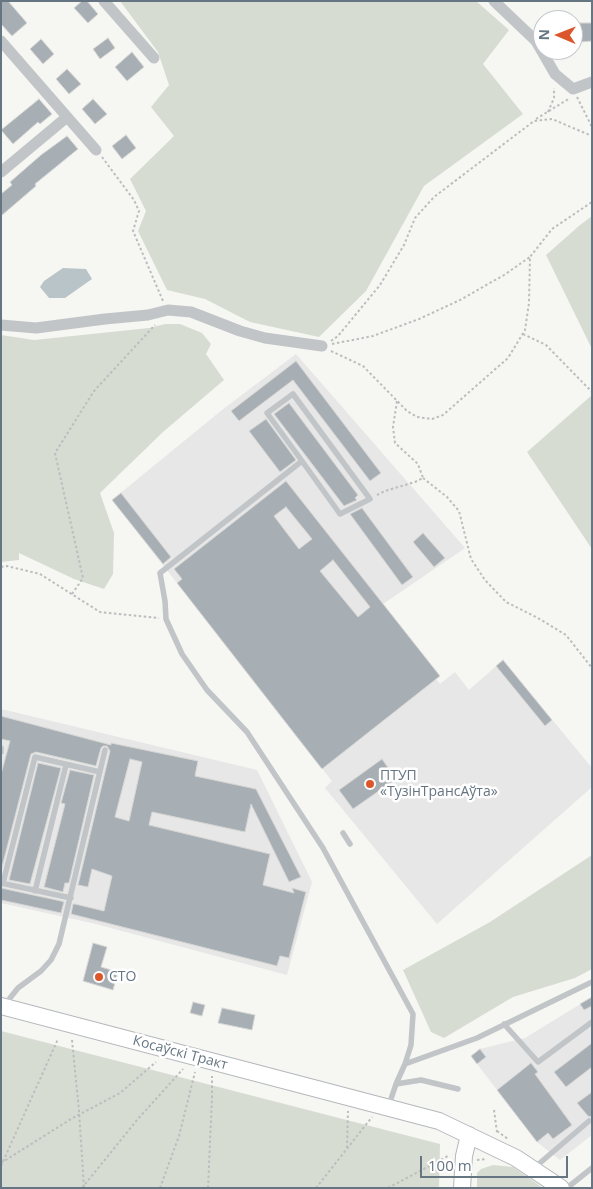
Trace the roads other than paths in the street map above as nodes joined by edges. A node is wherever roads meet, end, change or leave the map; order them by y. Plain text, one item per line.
1 (104, 1) edge
2 (494, 1) edge
3 (1, 41) edge
4 (154, 58) dead end
5 (592, 82) edge
6 (67, 117) junction
7 (96, 150) road end
8 (1, 172) edge
9 (1, 325) edge
10 (322, 346) road end
11 (302, 460) junction
12 (105, 750) dead end
13 (66, 765) junction
14 (100, 772) junction
15 (343, 833) dead end
16 (350, 844) dead end
17 (2, 883) edge
18 (35, 891) junction
19 (71, 898) junction
20 (592, 982) edge
21 (3, 1007) edge
22 (592, 1022) edge
23 (504, 1024) junction
24 (405, 1064) junction
25 (396, 1084) junction
26 (458, 1089) dead end
27 (388, 1107) junction
28 (589, 1121) dead end
29 (469, 1135) junction
30 (592, 1168) edge
31 (533, 1169) junction
32 (462, 1188) edge
33 (561, 1188) edge
34 (567, 1188) edge

1 - 4 street
2 - 5 street
3 - 6 street
6 - 7 street
6 - 8 street
9 - 10 street
11 - 11 lane
11 - 24 lane
12 - 14 lane
13 - 14 lane
13 - 17 lane
13 - 18 lane
14 - 19 lane
15 - 16 lane
17 - 18 lane
18 - 19 lane
19 - 21 lane
20 - 23 lane
21 - 27 main road, Косаўскі Тракт
22 - 23 lane
23 - 24 lane
24 - 25 lane
25 - 26 lane
25 - 27 lane
27 - 29 main road, Косаўскі Тракт
28 - 31 lane
29 - 31 main road
29 - 32 main road
30 - 34 lane
31 - 33 main road

